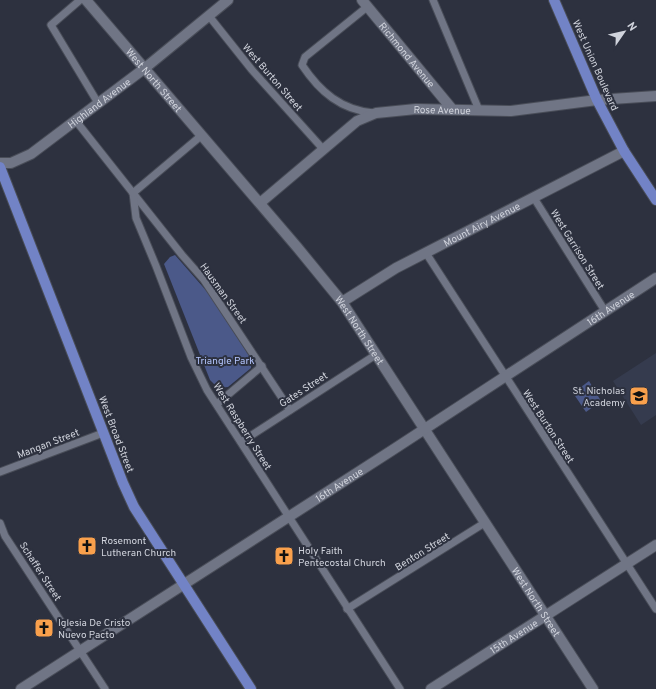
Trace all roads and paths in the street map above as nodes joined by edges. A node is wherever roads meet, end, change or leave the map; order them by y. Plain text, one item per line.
1 (80, 0) edge
2 (86, 0) edge
3 (228, 0) edge
4 (433, 0) edge
5 (554, 0) edge
6 (364, 3) edge
7 (209, 16) junction
8 (145, 68) junction
9 (656, 96) edge
10 (597, 100) junction
11 (98, 104) junction
12 (452, 109) junction
13 (479, 110) junction
14 (376, 113) junction
15 (76, 121) junction
16 (202, 134) junction
17 (323, 150) junction
18 (624, 151) junction
19 (0, 163) edge
20 (0, 167) edge
21 (134, 193) junction
22 (534, 198) junction
23 (656, 200) edge
24 (260, 203) junction
25 (426, 253) junction
26 (656, 278) edge
27 (342, 302) junction
28 (604, 311) junction
29 (376, 354) junction
30 (262, 366) junction
31 (505, 376) junction
32 (217, 404) junction
33 (290, 410) junction
34 (426, 429) junction
35 (103, 433) junction
36 (240, 442) junction
37 (0, 472) edge
38 (288, 517) junction
39 (486, 522) junction
40 (0, 523) edge
41 (656, 545) edge
42 (626, 564) junction
43 (184, 584) junction
44 (348, 609) junction
45 (656, 609) edge
46 (547, 615) junction
47 (81, 651) junction
48 (21, 689) edge
49 (105, 689) edge
50 (252, 689) edge
51 (400, 689) edge
52 (431, 689) edge
53 (593, 689) edge

1 - 11 lane
2 - 8 street, West North Street
3 - 7 street, Highland Avenue
4 - 13 lane
5 - 10 main road, West Union Boulevard
6 - 12 street, Richmond Avenue
6 - 14 lane
7 - 8 street, Highland Avenue
7 - 17 lane, West Burton Street
8 - 11 street, Highland Avenue
8 - 16 street, West North Street
9 - 10 street, Rose Avenue
10 - 13 street, Rose Avenue
10 - 18 main road, West Union Boulevard
11 - 15 street, Highland Avenue
12 - 13 street, Rose Avenue
12 - 14 street, Rose Avenue
14 - 17 street, Rose Avenue
15 - 19 street, Highland Avenue
15 - 21 lane
16 - 21 lane
16 - 24 street, West North Street
17 - 24 street, Rose Avenue
18 - 22 street, Mount Airy Avenue
18 - 23 main road, West Union Boulevard
20 - 35 main road, West Broad Street
21 - 30 lane, Hausman Street
21 - 32 lane, West Raspberry Street
22 - 25 street, Mount Airy Avenue
22 - 28 lane, West Garrison Street
24 - 27 street, West North Street
25 - 27 street, Mount Airy Avenue
25 - 31 lane, West Burton Street
26 - 28 street, 16th Avenue
27 - 29 street, West North Street
28 - 31 street, 16th Avenue
29 - 33 lane, Gates Street
29 - 34 street, West North Street
30 - 32 lane
30 - 33 lane, Hausman Street
31 - 34 street, 16th Avenue
31 - 42 lane, West Burton Street
32 - 36 lane, West Raspberry Street
33 - 36 lane, Gates Street
34 - 38 street, 16th Avenue
34 - 39 street, West North Street
35 - 37 lane, Mangan Street
35 - 43 main road, West Broad Street
36 - 38 lane, West Raspberry Street
38 - 43 street, 16th Avenue
38 - 44 lane, West Raspberry Street
39 - 44 lane, Benton Street
39 - 46 street, West North Street
40 - 47 lane, Schaffer Street
41 - 42 street, 15th Avenue
42 - 45 lane, West Burton Street
42 - 46 street, 15th Avenue
43 - 47 street, 16th Avenue
43 - 50 main road, West Broad Street
44 - 51 lane, West Raspberry Street
46 - 52 street, 15th Avenue
46 - 53 street, West North Street
47 - 48 street, 16th Avenue
47 - 49 lane, Schaffer Street

